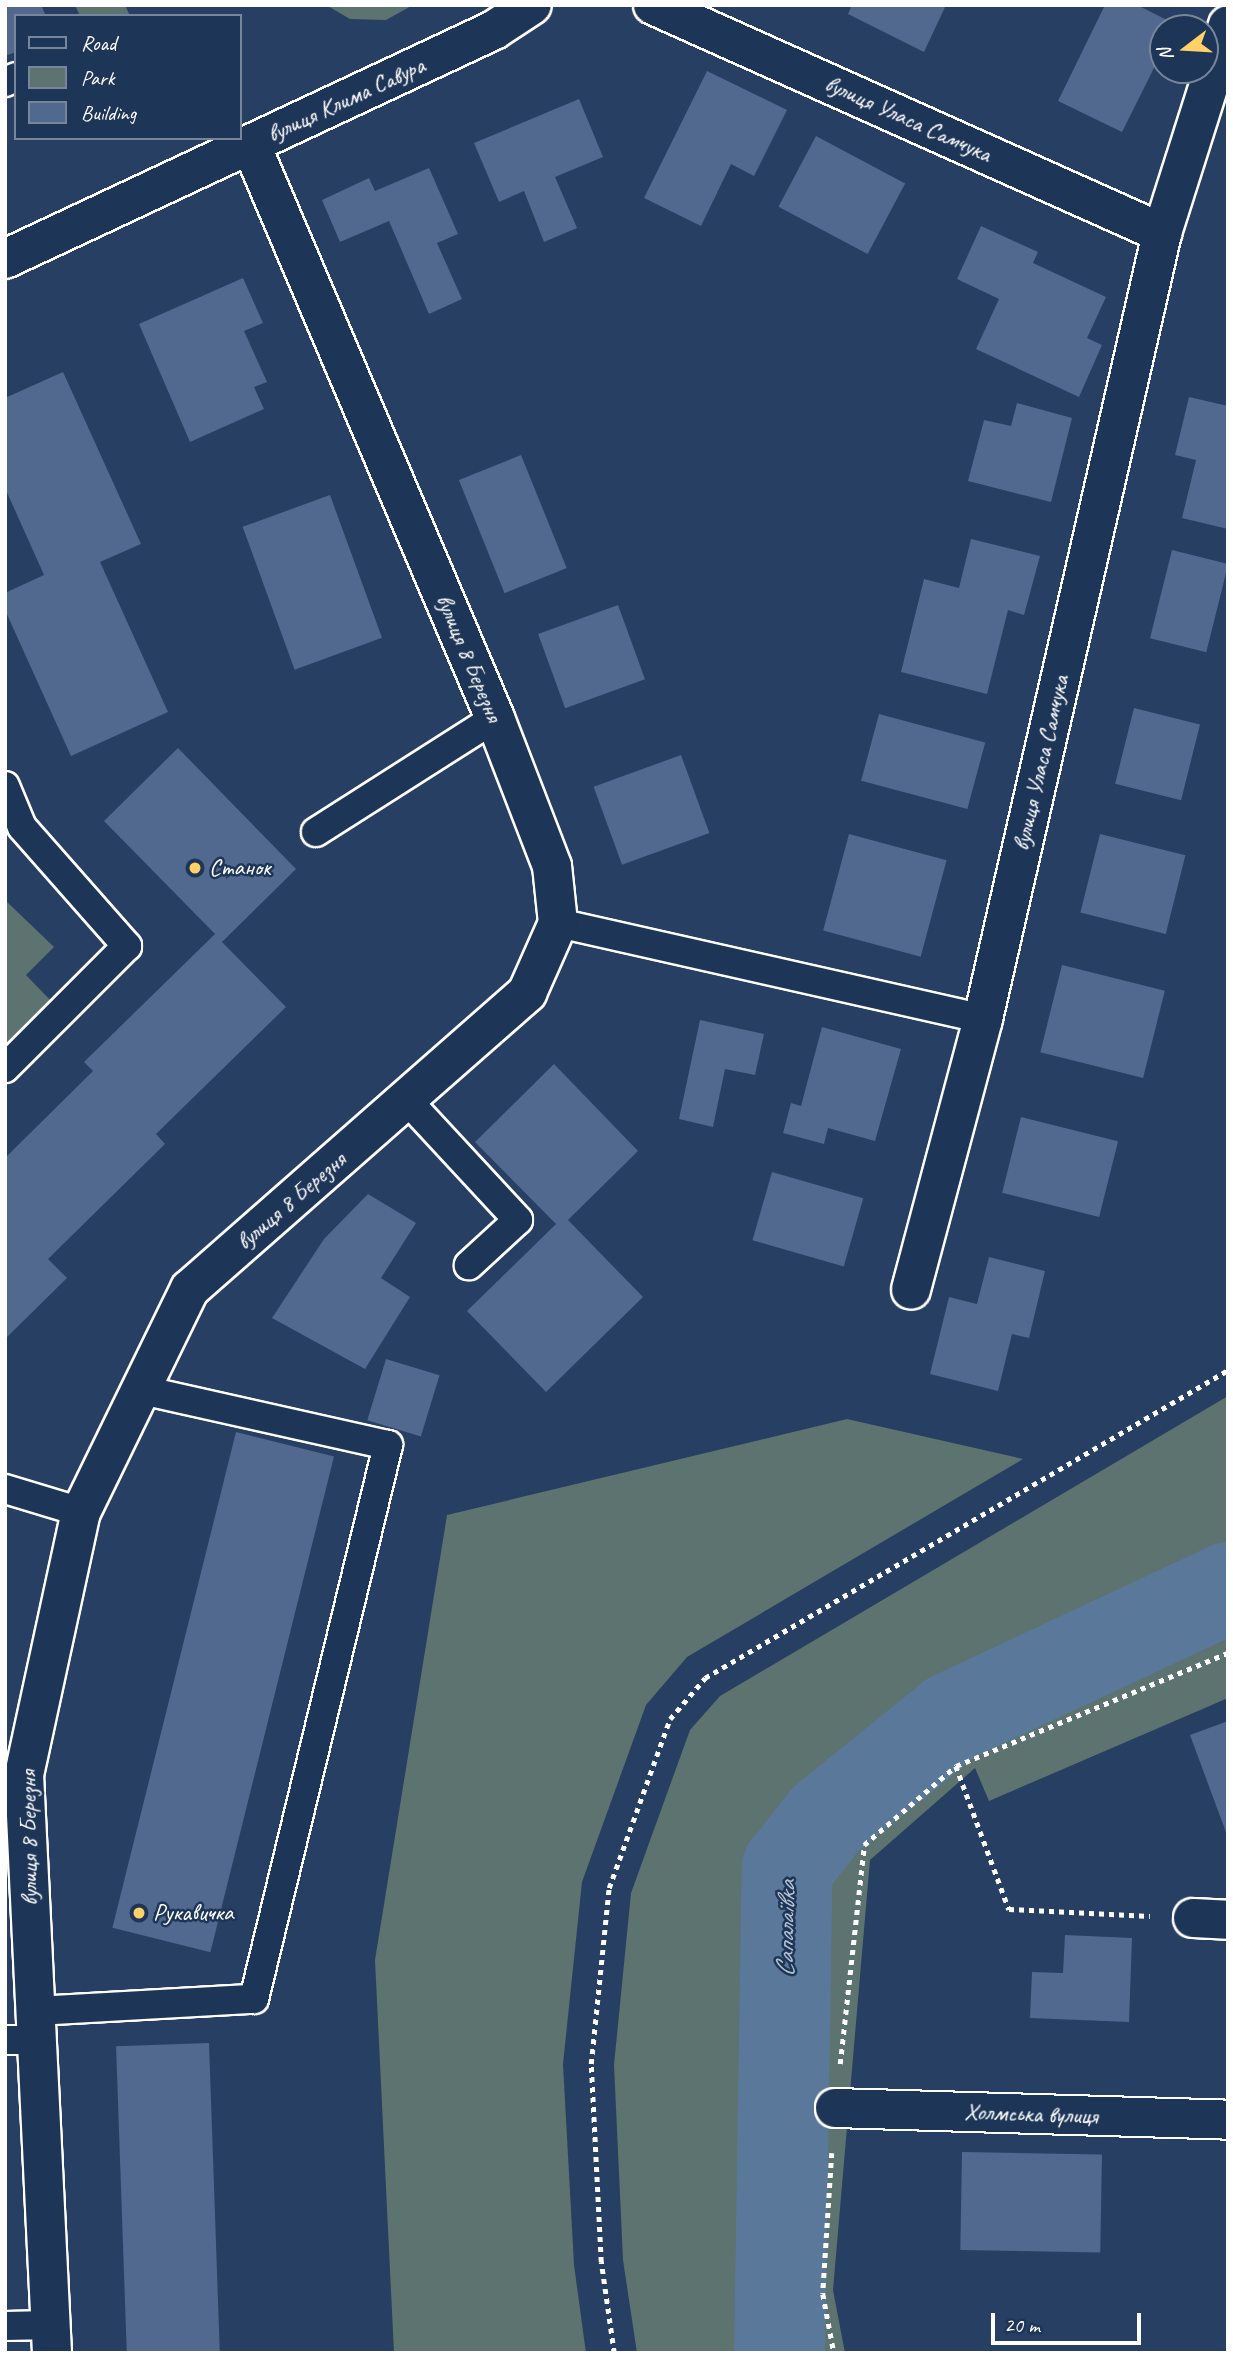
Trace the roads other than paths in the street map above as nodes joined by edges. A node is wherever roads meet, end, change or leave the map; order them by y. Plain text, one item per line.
1 (532, 5) edge
2 (653, 5) edge
3 (1228, 25) edge
4 (251, 145) junction
5 (1162, 233) junction
6 (5, 259) edge
7 (495, 718) junction
8 (5, 786) edge
9 (316, 832) dead end
10 (558, 923) junction
11 (983, 1019) junction
12 (5, 1068) edge
13 (406, 1100) junction
14 (469, 1265) dead end
15 (911, 1290) dead end
16 (141, 1390) junction
17 (5, 1489) edge
18 (82, 1512) junction
19 (15, 1773) edge
20 (26, 2030) edge
21 (835, 2108) road end
22 (1228, 2120) edge
23 (5, 2326) edge
24 (52, 2339) edge

1 - 4 street, вулиця Клима Савура
2 - 5 street, вулиця Уласа Самчука
3 - 5 street, вулиця Уласа Самчука
4 - 6 street, вулиця Клима Савура
4 - 7 street, вулиця 8 Березня
5 - 11 street, вулиця Уласа Самчука
7 - 9 lane
7 - 10 street, вулиця 8 Березня
8 - 12 lane
10 - 11 lane
10 - 13 street, вулиця 8 Березня
11 - 15 street, вулиця Уласа Самчука
13 - 14 lane
13 - 16 street, вулиця 8 Березня
16 - 18 street, вулиця 8 Березня
16 - 20 lane
17 - 18 lane
18 - 19 street, вулиця 8 Березня
19 - 20 street, вулиця 8 Березня
20 - 24 street, вулиця 8 Березня
21 - 22 street, Холмська вулиця
23 - 24 lane

